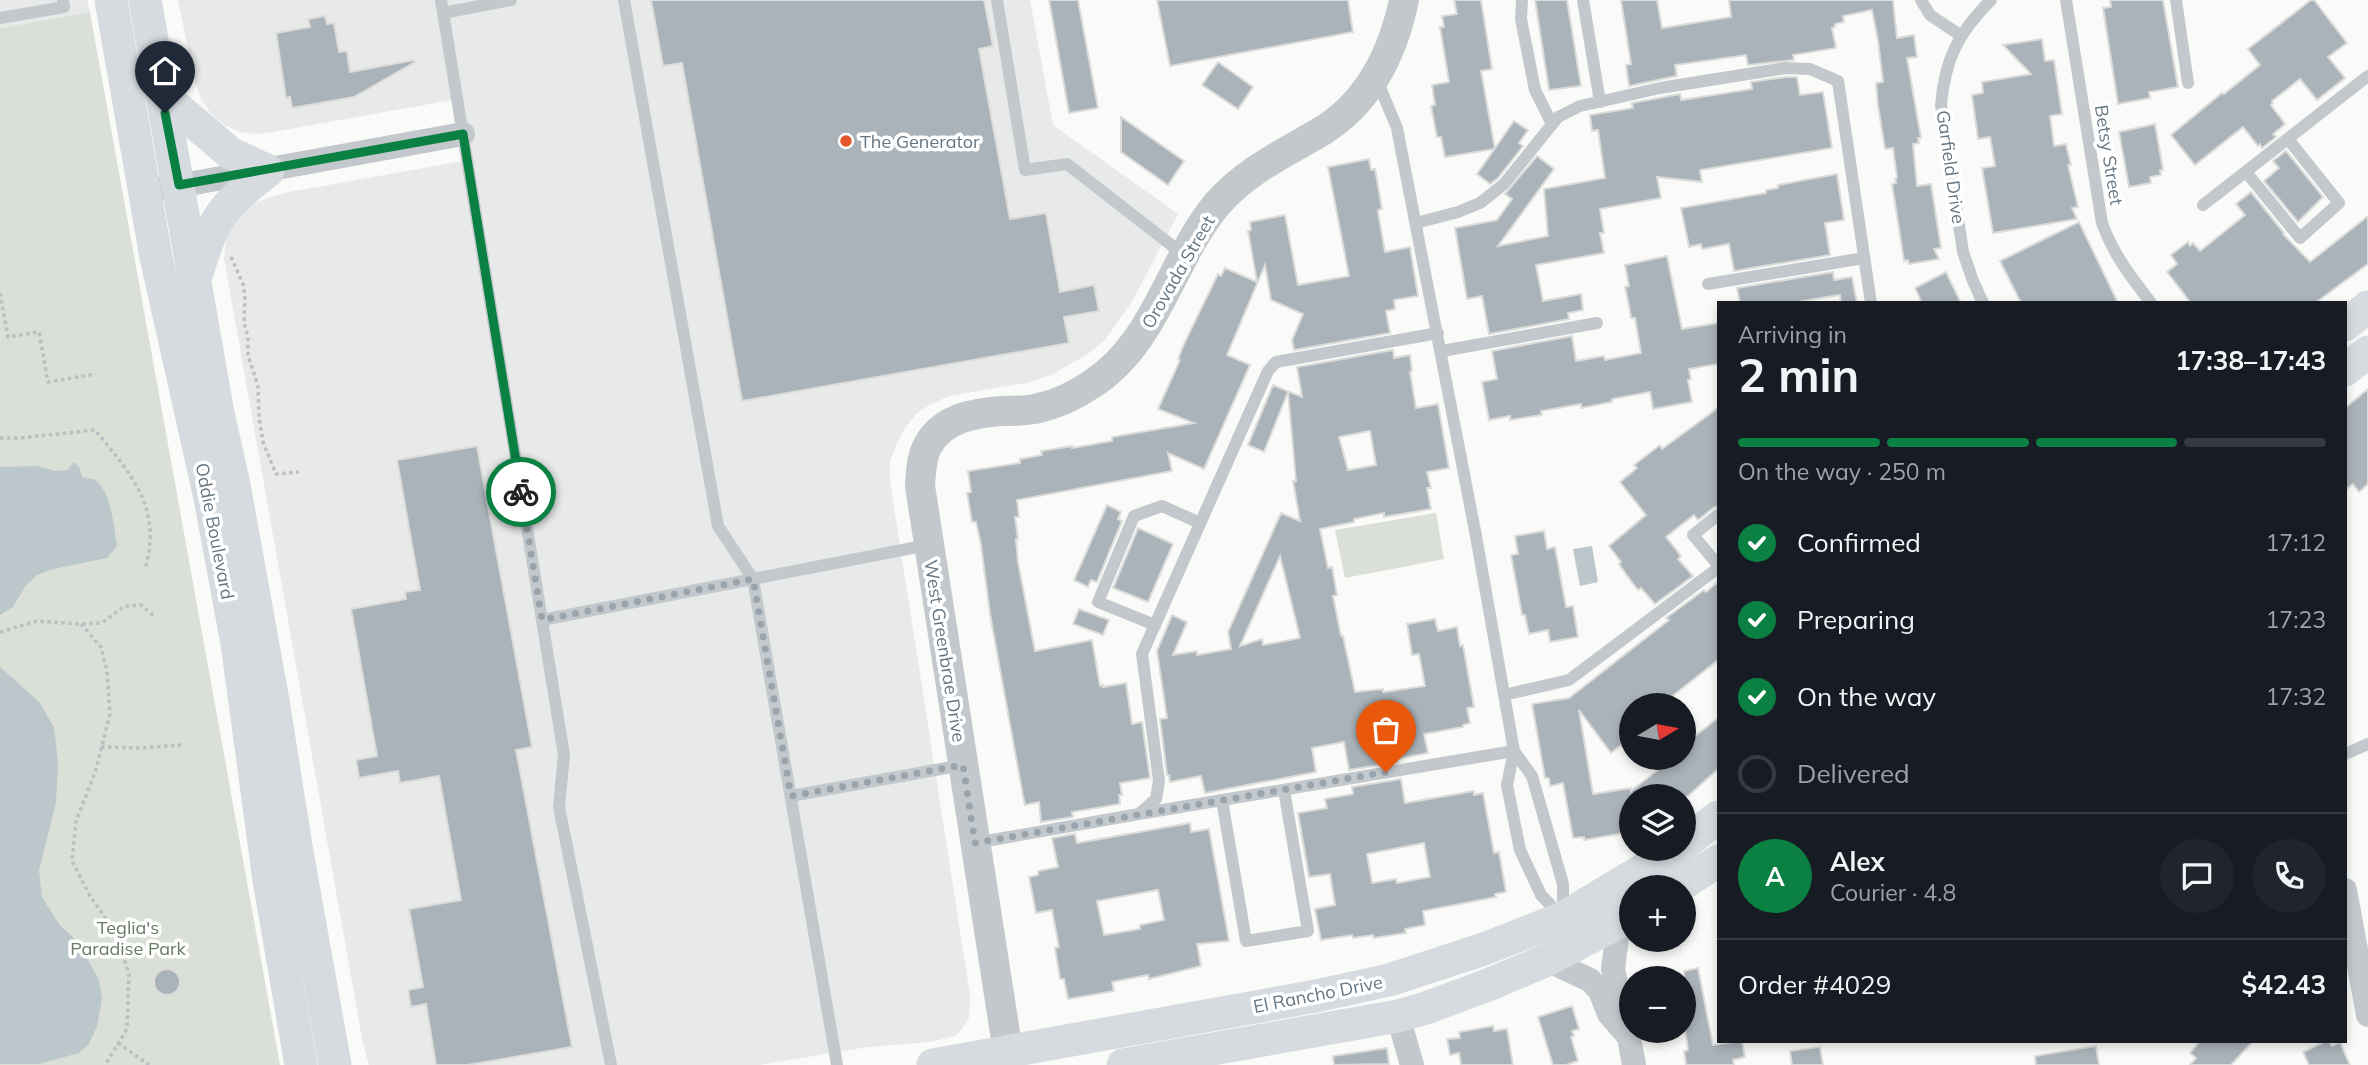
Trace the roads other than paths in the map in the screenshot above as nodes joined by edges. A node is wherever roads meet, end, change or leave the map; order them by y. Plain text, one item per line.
1 (63, 0) edge
2 (111, 0) edge
3 (145, 0) edge
4 (511, 0) edge
5 (624, 0) edge
6 (997, 0) edge
7 (1404, 0) edge
8 (1522, 0) edge
9 (1583, 0) edge
10 (1921, 0) edge
11 (1991, 0) edge
12 (2066, 0) edge
13 (2176, 0) edge
14 (442, 6) edge
15 (0, 18) edge
16 (1960, 35) junction
17 (1376, 76) junction
18 (2368, 76) edge
19 (2188, 83) dead end
20 (161, 94) junction
21 (1600, 102) junction
22 (1552, 124) junction
23 (463, 134) junction
24 (2288, 139) junction
25 (268, 171) junction
26 (2246, 172) junction
27 (179, 185) junction
28 (145, 192) junction
29 (2203, 205) dead end
30 (1416, 223) junction
31 (1185, 256) junction
32 (1864, 258) junction
33 (194, 282) junction
34 (1708, 284) dead end
35 (1871, 301) edge
36 (1982, 301) edge
37 (2149, 301) edge
38 (2368, 307) edge
39 (1597, 323) dead end
40 (2347, 323) edge
41 (1438, 333) junction
42 (1442, 351) junction
43 (2368, 352) edge
44 (2347, 368) edge
45 (928, 445) joint
46 (1717, 516) edge
47 (1199, 523) junction
48 (929, 545) junction
49 (1717, 565) edge
50 (1717, 567) edge
51 (753, 579) junction
52 (542, 620) junction
53 (1155, 625) junction
54 (1504, 695) junction
55 (2368, 744) edge
56 (1514, 751) junction
57 (2347, 753) edge
58 (963, 765) junction
59 (1284, 790) junction
60 (791, 796) junction
61 (1222, 800) junction
62 (1139, 814) junction
63 (1717, 818) edge
64 (1696, 834) edge
65 (975, 843) junction
66 (1658, 861) edge
67 (1717, 862) edge
68 (1696, 875) edge
69 (2347, 911) edge
70 (1563, 918) junction
71 (1619, 922) edge
72 (1619, 944) edge
73 (1547, 960) junction
74 (1497, 981) junction
75 (2354, 986) edge
76 (1619, 989) edge
77 (2368, 1015) edge
78 (1398, 1016) junction
79 (1619, 1026) edge
80 (1630, 1043) edge
81 (1009, 1058) edge
82 (301, 1064) edge
83 (335, 1065) edge
84 (611, 1065) edge
85 (837, 1065) edge
86 (933, 1065) edge
87 (1123, 1065) edge
88 (1412, 1065) edge
89 (1634, 1065) edge

1 - 15 lane
2 - 28 main road, Oddie Boulevard
3 - 20 main road, Oddie Boulevard
4 - 14 lane
5 - 51 lane
6 - 31 lane
7 - 17 street, Orovada Street
8 - 22 lane
9 - 21 lane
10 - 16 lane
11 - 16 lane, Garfield Drive
12 - 37 lane, Betsy Street
13 - 19 lane
14 - 23 lane
16 - 36 lane, Garfield Drive
17 - 30 lane
17 - 31 street, Orovada Street
18 - 24 lane
20 - 25 main road
20 - 27 main road, Oddie Boulevard
21 - 22 lane
21 - 32 lane
22 - 30 lane
23 - 25 street
23 - 52 lane
24 - 26 lane
24 - 26 lane
25 - 27 street
25 - 33 main road
26 - 29 lane
27 - 28 street
27 - 33 main road, Oddie Boulevard
28 - 82 main road, Oddie Boulevard
30 - 41 lane
31 - 45 street, Orovada Street
32 - 34 lane
32 - 35 lane
33 - 83 main road, Oddie Boulevard
38 - 40 main road
39 - 42 lane
41 - 42 lane
41 - 47 lane
42 - 54 lane
43 - 44 main road
45 - 48 street, West Greenbrae Drive
46 - 49 lane
47 - 53 lane
47 - 53 lane
48 - 51 lane
48 - 58 street, West Greenbrae Drive
50 - 54 lane
51 - 52 lane
51 - 60 lane
52 - 84 lane
53 - 62 lane
54 - 56 lane
55 - 57 lane
56 - 59 lane
56 - 70 lane
56 - 70 lane
58 - 60 lane
58 - 65 street, West Greenbrae Drive
59 - 61 lane
59 - 61 lane
60 - 85 lane
61 - 62 lane
62 - 65 lane
63 - 64 main road
65 - 81 street, West Greenbrae Drive
66 - 70 main road, El Rancho Drive
67 - 68 main road
69 - 75 street
70 - 74 main road
70 - 81 main road, El Rancho Drive
71 - 73 main road, El Rancho Drive
72 - 76 street
73 - 74 main road, El Rancho Drive
73 - 79 street
74 - 78 main road, El Rancho Drive
75 - 77 street
78 - 87 main road, El Rancho Drive
78 - 88 street
80 - 89 street
81 - 86 main road, El Rancho Drive

